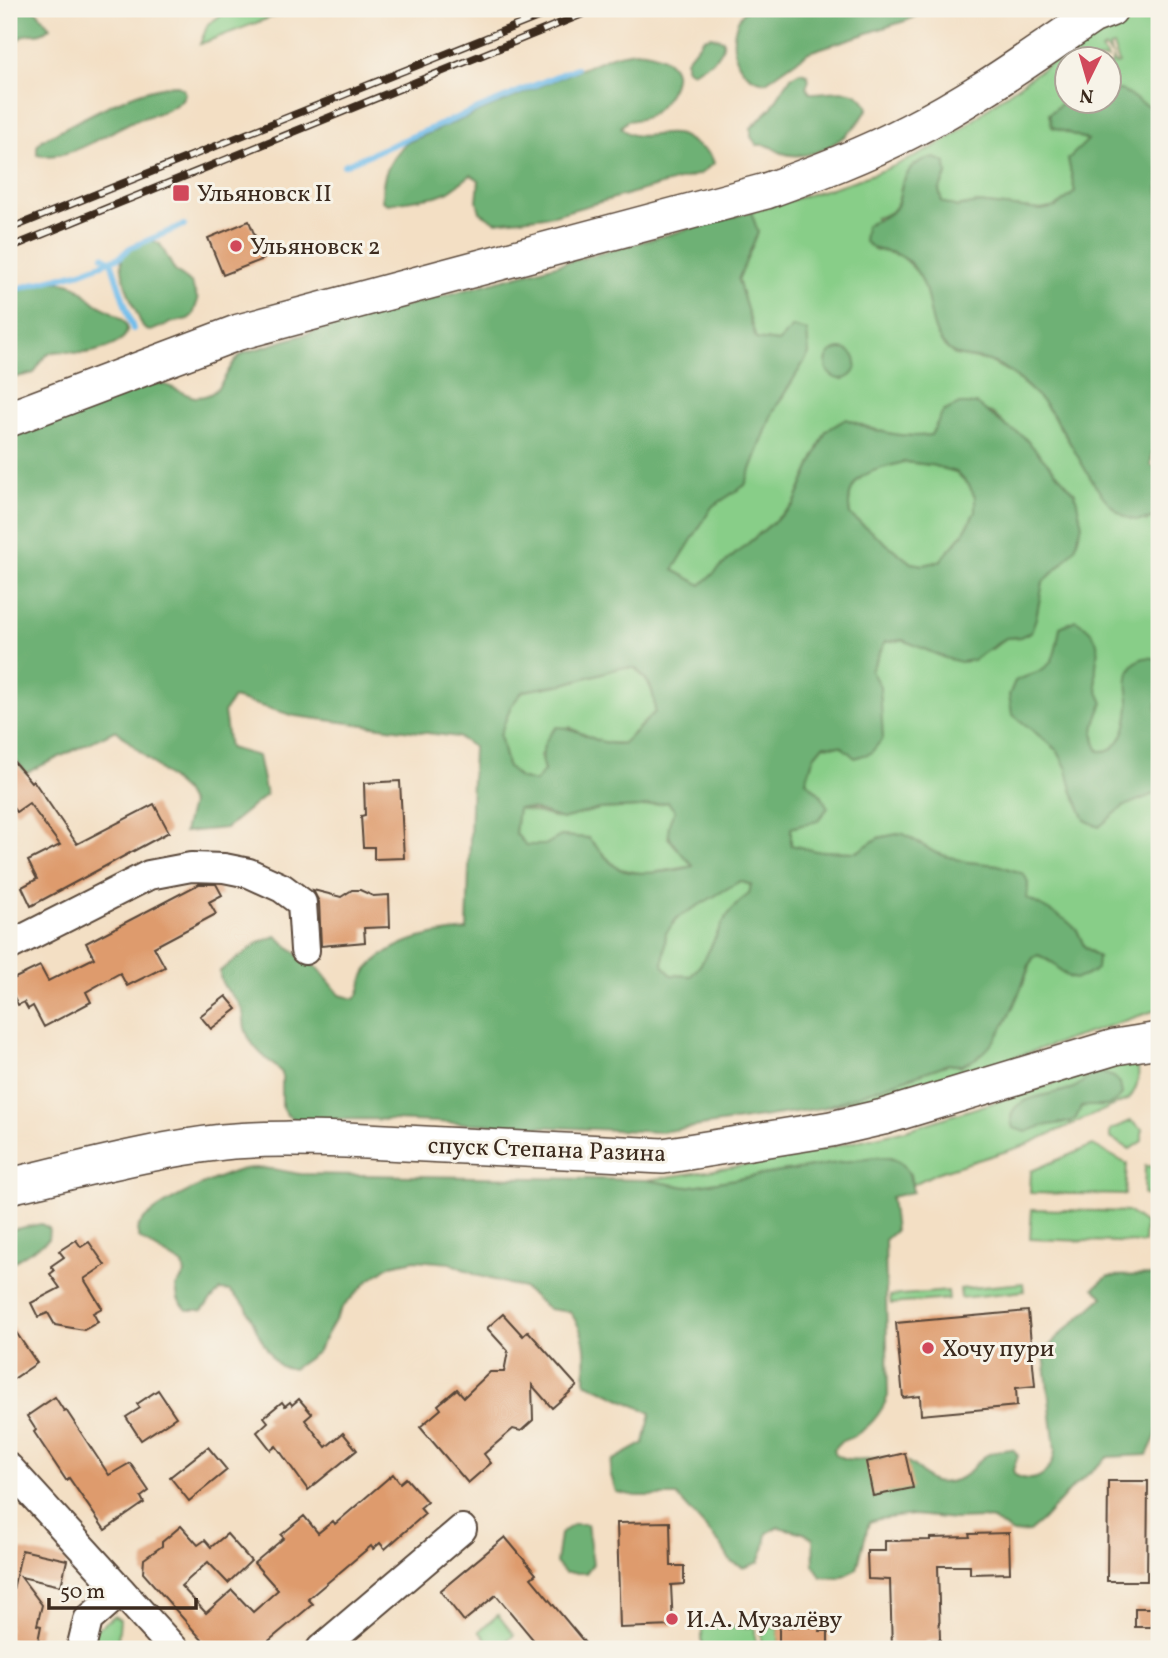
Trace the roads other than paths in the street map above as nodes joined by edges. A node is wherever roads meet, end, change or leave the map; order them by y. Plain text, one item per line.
1 (1110, 9) edge
2 (9, 419) edge
3 (9, 946) edge
4 (305, 950) dead end
5 (1155, 1042) edge
6 (9, 1186) edge
7 (9, 1468) edge
8 (463, 1529) dead end
9 (121, 1591) junction
10 (81, 1649) edge
11 (174, 1649) edge
12 (321, 1649) edge

1 - 2 main road
3 - 4 street
5 - 6 main road, спуск Степана Разина
7 - 9 street
8 - 12 street
9 - 10 street
9 - 11 street

